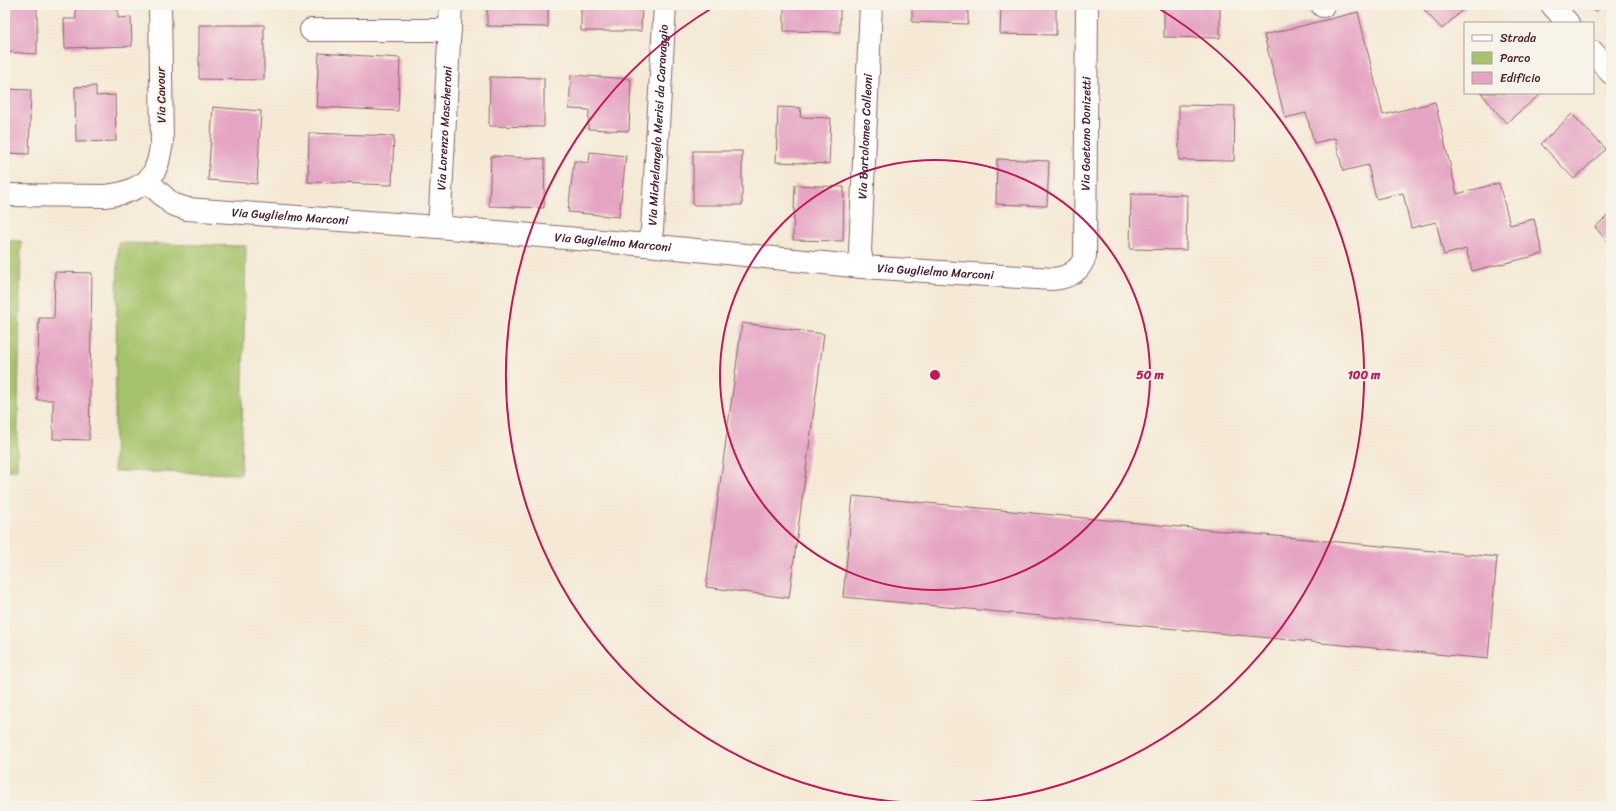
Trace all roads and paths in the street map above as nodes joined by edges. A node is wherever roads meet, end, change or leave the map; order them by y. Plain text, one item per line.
1 (160, 5) edge
2 (451, 5) edge
3 (665, 5) edge
4 (871, 5) edge
5 (1087, 5) edge
6 (1552, 5) edge
7 (1567, 22) edge
8 (311, 30) dead end
9 (450, 30) junction
10 (1594, 53) edge
11 (1611, 73) edge
12 (147, 181) junction
13 (5, 195) edge
14 (438, 226) junction
15 (648, 245) junction
16 (1083, 263) joint
17 (863, 267) junction

1 - 12 street, Via Cavour
2 - 9 street, Via Lorenzo Mascheroni
3 - 15 street, Via Michelangelo Merisi da Caravaggio
4 - 17 street, Via Bartolomeo Colleoni
5 - 16 street, Via Gaetano Donizetti
6 - 7 street
8 - 9 street
9 - 14 street, Via Lorenzo Mascheroni
10 - 11 street
12 - 13 street
12 - 14 street, Via Guglielmo Marconi
14 - 15 street, Via Guglielmo Marconi
15 - 17 street, Via Guglielmo Marconi
16 - 17 street, Via Guglielmo Marconi

